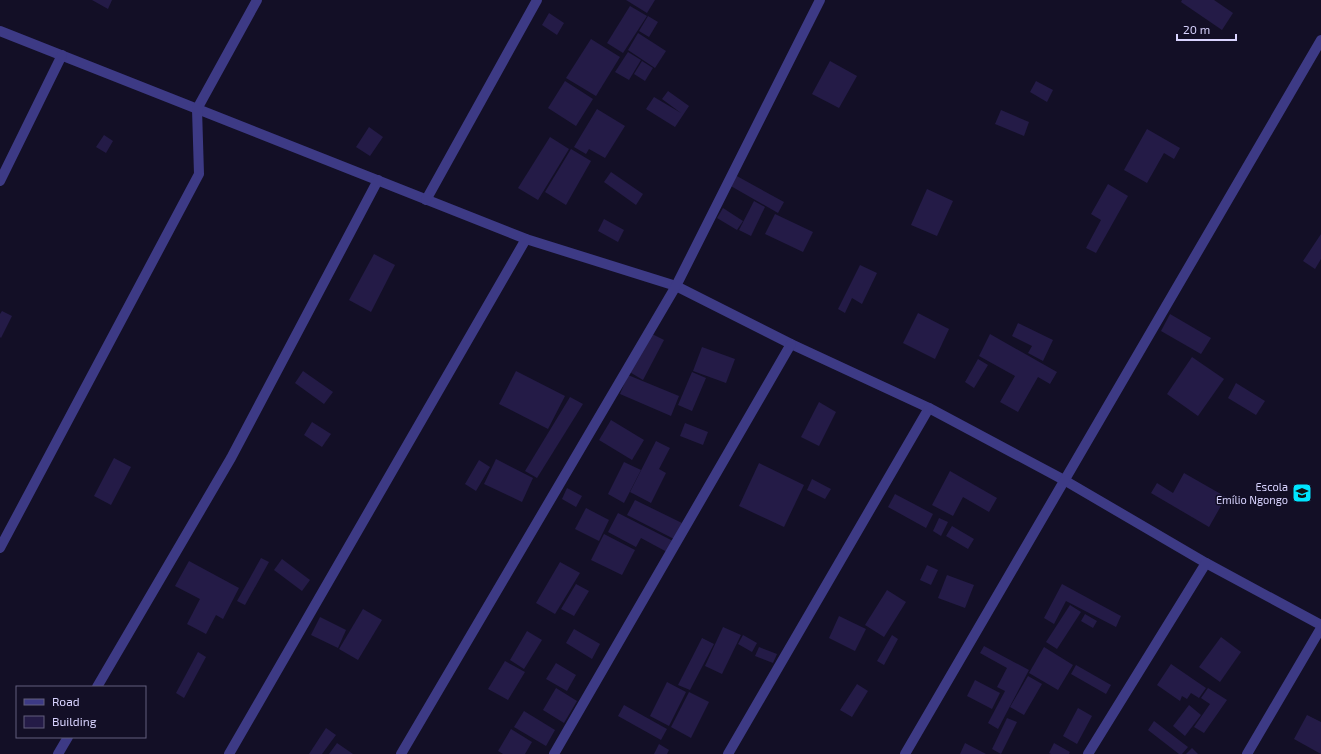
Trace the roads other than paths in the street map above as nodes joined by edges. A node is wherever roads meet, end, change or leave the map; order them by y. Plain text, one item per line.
1 (257, 0) edge
2 (537, 0) edge
3 (820, 0) edge
4 (0, 31) edge
5 (1321, 40) edge
6 (62, 55) junction
7 (197, 109) junction
8 (378, 180) junction
9 (0, 181) edge
10 (426, 200) junction
11 (526, 239) junction
12 (676, 286) junction
13 (791, 344) junction
14 (930, 408) junction
15 (1064, 480) junction
16 (0, 548) edge
17 (1206, 563) junction
18 (1321, 627) edge
19 (98, 686) edge
20 (67, 738) edge
21 (58, 754) edge
22 (229, 754) edge
23 (400, 754) edge
24 (554, 754) edge
25 (728, 754) edge
26 (905, 754) edge
27 (1088, 754) edge
28 (1247, 754) edge

1 - 7 street
2 - 10 street
3 - 12 street
4 - 6 street
5 - 15 street
6 - 7 street
6 - 9 street
7 - 8 street
7 - 16 street
8 - 10 street
8 - 19 street
10 - 11 street
11 - 12 street
11 - 22 street
12 - 13 street
12 - 23 street
13 - 14 street
13 - 24 street
14 - 15 street
14 - 25 street
15 - 17 street
15 - 26 street
17 - 18 street
17 - 27 street
18 - 28 street
20 - 21 street

